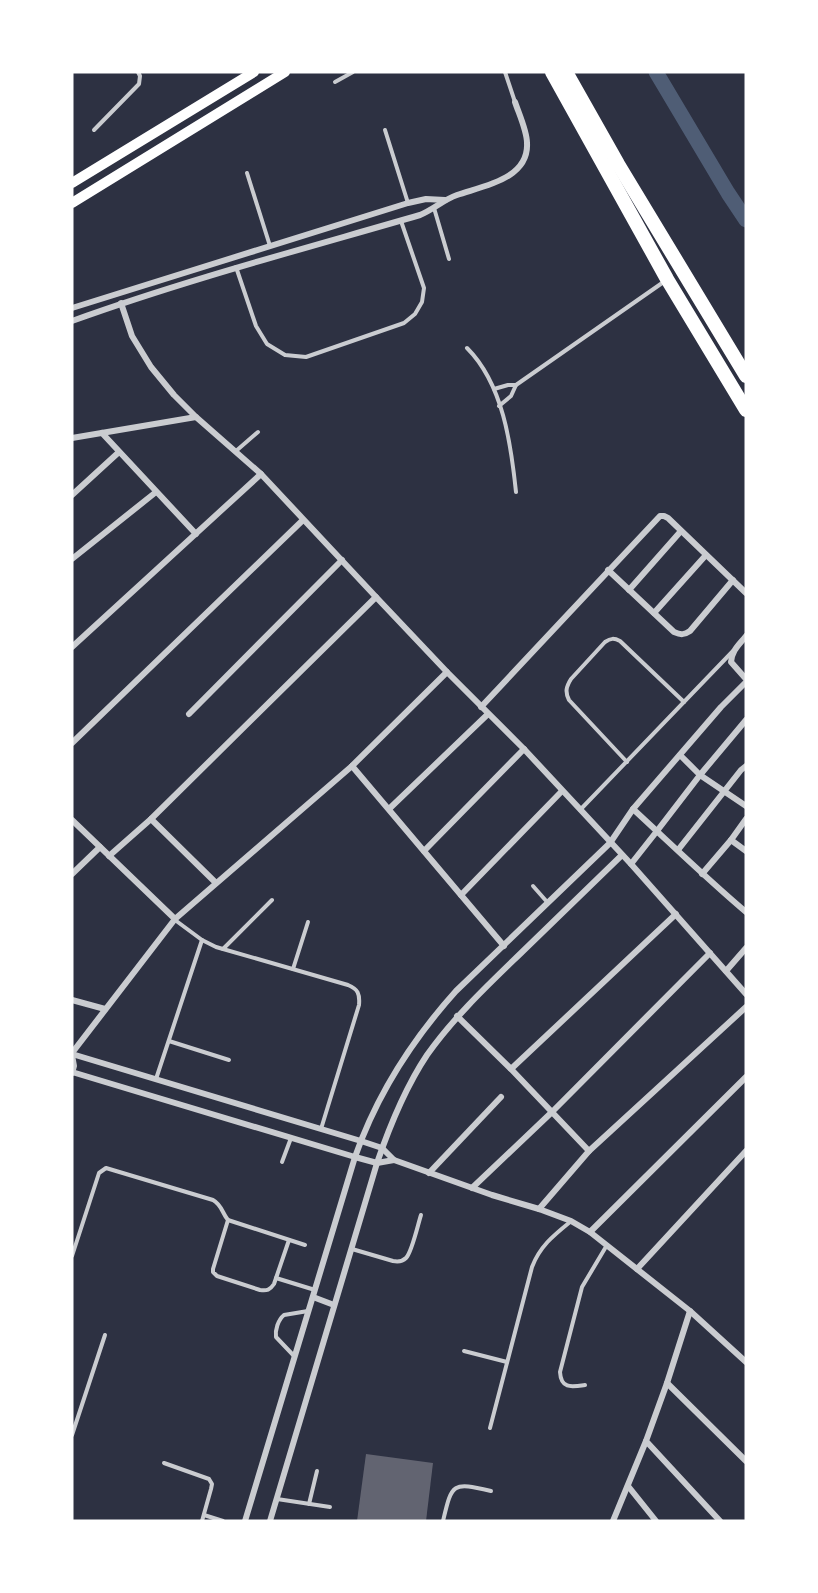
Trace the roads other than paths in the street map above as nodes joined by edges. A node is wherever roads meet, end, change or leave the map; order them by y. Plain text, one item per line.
1 (138, 72) edge
2 (254, 72) edge
3 (285, 72) edge
4 (352, 72) edge
5 (505, 72) edge
6 (552, 72) edge
7 (566, 72) edge
8 (335, 82) dead end
9 (515, 102) joint
10 (94, 130) dead end
11 (385, 130) dead end
12 (247, 173) dead end
13 (72, 183) edge
14 (445, 200) junction
15 (72, 203) edge
16 (408, 203) junction
17 (434, 208) junction
18 (412, 217) junction
19 (401, 220) junction
20 (270, 246) junction
21 (232, 258) junction
22 (449, 259) dead end
23 (236, 267) junction
24 (668, 279) junction
25 (121, 303) junction
26 (72, 308) edge
27 (72, 321) edge
28 (467, 348) dead end
29 (746, 376) edge
30 (516, 385) junction
31 (494, 389) junction
32 (499, 405) junction
33 (746, 410) edge
34 (196, 417) junction
35 (258, 432) dead end
36 (102, 433) junction
37 (72, 438) edge
38 (119, 452) junction
39 (236, 452) junction
40 (261, 474) junction
41 (156, 492) junction
42 (516, 492) dead end
43 (72, 495) edge
44 (303, 520) junction
45 (681, 531) junction
46 (196, 534) junction
47 (706, 555) junction
48 (72, 559) edge
49 (342, 560) junction
50 (608, 570) junction
51 (733, 580) junction
52 (629, 590) junction
53 (746, 593) edge
54 (376, 597) junction
55 (654, 613) junction
56 (746, 636) edge
57 (72, 647) edge
58 (735, 649) junction
59 (447, 672) junction
60 (746, 680) edge
61 (684, 702) junction
62 (482, 707) junction
63 (189, 714) dead end
64 (488, 714) junction
65 (746, 720) edge
66 (72, 743) edge
67 (524, 749) junction
68 (680, 755) junction
69 (627, 762) junction
70 (352, 766) junction
71 (746, 766) edge
72 (700, 775) junction
73 (562, 791) junction
74 (725, 792) junction
75 (746, 806) edge
76 (389, 809) junction
77 (633, 809) junction
78 (580, 810) junction
79 (151, 819) junction
80 (746, 819) edge
81 (72, 820) edge
82 (657, 831) junction
83 (731, 840) junction
84 (610, 843) junction
85 (100, 847) junction
86 (678, 850) junction
87 (424, 851) junction
88 (746, 852) edge
89 (109, 855) junction
90 (622, 855) junction
91 (630, 864) junction
92 (73, 870) edge
93 (702, 874) junction
94 (216, 883) junction
95 (533, 886) dead end
96 (461, 895) junction
97 (272, 900) dead end
98 (548, 903) junction
99 (746, 912) edge
100 (676, 914) junction
101 (175, 919) junction
102 (308, 922) dead end
103 (202, 940) junction
104 (504, 946) junction
105 (746, 948) edge
106 (223, 950) junction
107 (710, 953) junction
108 (293, 969) junction
109 (726, 971) junction
110 (746, 994) edge
111 (72, 999) edge
112 (746, 1007) edge
113 (105, 1009) junction
114 (458, 1016) junction
115 (169, 1041) junction
116 (72, 1054) edge
117 (228, 1060) dead end
118 (511, 1069) junction
119 (72, 1072) edge
120 (746, 1077) edge
121 (156, 1079) junction
122 (501, 1097) dead end
123 (552, 1112) junction
124 (321, 1129) junction
125 (291, 1138) junction
126 (361, 1141) junction
127 (382, 1148) junction
128 (589, 1151) junction
129 (746, 1151) edge
130 (355, 1157) junction
131 (394, 1160) junction
132 (282, 1162) dead end
133 (377, 1163) junction
134 (429, 1173) junction
135 (472, 1188) junction
136 (539, 1209) junction
137 (421, 1215) dead end
138 (228, 1220) junction
139 (571, 1221) junction
140 (590, 1232) junction
141 (289, 1240) junction
142 (305, 1245) dead end
143 (607, 1245) junction
144 (351, 1249) junction
145 (72, 1256) edge
146 (637, 1269) junction
147 (276, 1278) junction
148 (314, 1294) junction
149 (334, 1305) junction
150 (309, 1311) junction
151 (690, 1311) junction
152 (105, 1335) dead end
153 (464, 1351) dead end
154 (295, 1357) junction
155 (507, 1362) junction
156 (746, 1362) edge
157 (667, 1383) junction
158 (585, 1385) dead end
159 (490, 1428) dead end
160 (72, 1435) edge
161 (646, 1441) junction
162 (746, 1461) edge
163 (164, 1463) dead end
164 (317, 1471) dead end
165 (628, 1486) junction
166 (491, 1491) dead end
167 (276, 1498) junction
168 (309, 1504) junction
169 (330, 1507) dead end
170 (204, 1515) junction
171 (202, 1521) edge
172 (223, 1521) edge
173 (245, 1521) edge
174 (270, 1521) edge
175 (443, 1521) edge
176 (614, 1521) edge
177 (656, 1521) edge
178 (720, 1521) edge

1 - 10 lane
2 - 13 main road
3 - 15 main road
4 - 8 lane
5 - 9 lane
6 - 24 highway
7 - 29 highway
9 - 14 street
11 - 16 lane
12 - 20 lane
14 - 16 street
14 - 17 street
16 - 18 street
16 - 20 street
17 - 18 street
17 - 22 lane
18 - 19 street
19 - 23 street
19 - 23 lane
20 - 21 street
21 - 23 street
21 - 26 street
23 - 25 street
24 - 30 lane
24 - 33 highway
25 - 27 street
25 - 34 street
28 - 31 lane
30 - 31 lane
30 - 32 lane
31 - 32 lane
32 - 42 lane
34 - 36 street
34 - 39 street
35 - 39 lane
36 - 37 street
36 - 38 street
38 - 41 street
38 - 43 street
39 - 40 street
40 - 44 street
40 - 46 street
41 - 46 street
41 - 48 street
44 - 49 street
44 - 66 street
45 - 47 street
45 - 50 street
45 - 52 street
46 - 57 street
47 - 51 street
47 - 55 street
49 - 54 street
49 - 63 street
50 - 52 street
50 - 62 street
51 - 53 street
51 - 55 street
52 - 55 street
54 - 59 street
54 - 79 street
56 - 58 street
58 - 60 street
58 - 61 lane
59 - 62 street
59 - 70 street
60 - 68 street
61 - 69 lane
61 - 69 lane
62 - 64 street
64 - 67 street
64 - 76 street
65 - 72 street
67 - 73 street
67 - 87 street
68 - 72 street
68 - 77 street
69 - 78 lane
70 - 76 street
70 - 94 street
71 - 74 street
72 - 74 street
72 - 82 street
73 - 78 street
73 - 96 street
74 - 75 street
74 - 86 street
76 - 87 street
77 - 82 street
77 - 84 street
78 - 84 street
79 - 89 street
79 - 94 street
80 - 83 street
81 - 85 street
82 - 86 street
82 - 91 street
83 - 88 street
83 - 93 street
84 - 90 street
84 - 98 street
85 - 89 street
85 - 92 street
86 - 93 street
87 - 96 street
89 - 101 street
90 - 91 street
90 - 114 street
91 - 100 street
93 - 99 street
94 - 101 street
95 - 98 lane
96 - 104 street
97 - 106 lane
98 - 104 street
100 - 107 street
100 - 118 street
101 - 103 lane
101 - 113 street
102 - 108 lane
103 - 106 lane
103 - 115 lane
104 - 126 street
105 - 109 street
106 - 108 lane
107 - 109 street
107 - 123 street
108 - 124 lane
109 - 110 street
111 - 113 street
112 - 128 street
113 - 116 street
114 - 118 street
114 - 127 street
115 - 117 lane
115 - 121 lane
116 - 119 street
116 - 121 street
118 - 123 street
119 - 125 street
120 - 140 street
121 - 124 street
122 - 134 street
123 - 128 street
123 - 135 street
124 - 126 street
125 - 130 street
125 - 132 lane
126 - 127 street
126 - 130 street
127 - 131 street
127 - 133 street
128 - 136 street
129 - 146 street
130 - 133 street
130 - 148 street
131 - 133 street
131 - 134 street
133 - 144 street
134 - 135 street
135 - 136 street
136 - 139 street
137 - 144 lane
138 - 141 lane
138 - 145 lane
138 - 147 lane
139 - 140 street
139 - 155 lane
140 - 143 street
141 - 142 lane
141 - 147 lane
143 - 146 street
143 - 158 lane
144 - 149 street
146 - 151 street
147 - 148 lane
148 - 149 street
148 - 150 street
149 - 167 street
150 - 154 street
150 - 154 lane
151 - 156 street
151 - 157 street
152 - 160 lane
153 - 155 lane
154 - 173 street
155 - 159 lane
157 - 161 street
157 - 162 street
161 - 165 street
161 - 178 street
163 - 170 lane
164 - 168 lane
165 - 176 street
165 - 177 street
166 - 175 lane
167 - 168 lane
167 - 174 street
168 - 169 lane
170 - 171 lane
170 - 172 lane

